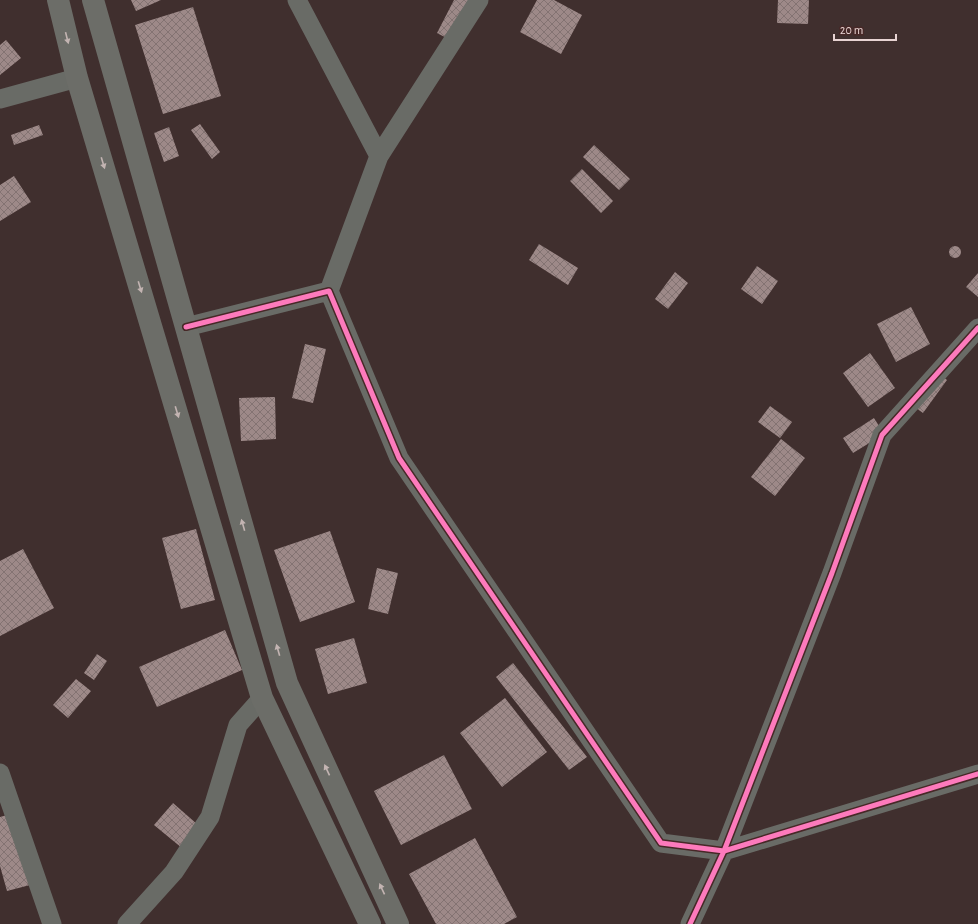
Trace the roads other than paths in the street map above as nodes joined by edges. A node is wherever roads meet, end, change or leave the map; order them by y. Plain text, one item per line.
1 (58, 0) edge
2 (93, 0) edge
3 (297, 0) edge
4 (479, 0) edge
5 (77, 78) junction
6 (0, 99) edge
7 (379, 156) junction
8 (329, 291) junction
9 (186, 327) junction
10 (978, 328) edge
11 (262, 698) junction
12 (0, 773) edge
13 (978, 774) edge
14 (724, 851) junction
15 (52, 924) edge
16 (127, 924) edge
17 (370, 924) edge
18 (398, 924) edge
19 (690, 924) edge

1 -> 5 main road
2 - 9 main road
3 - 7 street
4 - 7 street
5 - 6 street
5 -> 11 main road
7 - 8 street
8 - 9 street
8 - 14 street
18 -> 9 main road
10 - 14 street
11 - 16 street
11 - 17 main road
12 - 15 street
13 - 14 street
14 - 19 street

